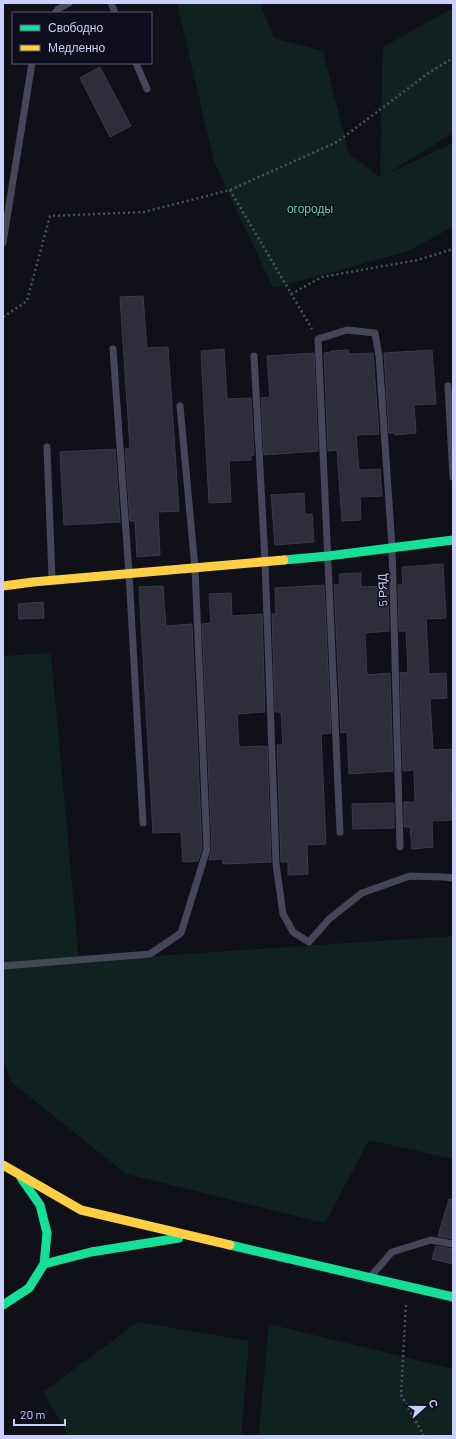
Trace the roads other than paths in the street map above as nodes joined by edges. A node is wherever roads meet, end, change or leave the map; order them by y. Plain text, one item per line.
1 (69, 3) edge
2 (56, 12) edge
3 (32, 64) edge
4 (136, 64) edge
5 (147, 88) dead end
6 (3, 243) edge
7 (113, 349) dead end
8 (254, 356) dead end
9 (448, 386) dead end
10 (180, 406) dead end
11 (46, 447) dead end
12 (453, 477) edge
13 (453, 540) edge
14 (392, 547) junction
15 (328, 556) junction
16 (265, 561) junction
17 (195, 568) junction
18 (129, 574) junction
19 (52, 580) junction
20 (3, 586) edge
21 (143, 823) dead end
22 (340, 832) dead end
23 (400, 847) dead end
24 (453, 878) edge
25 (3, 966) edge
26 (3, 1165) edge
27 (17, 1173) junction
28 (194, 1236) junction
29 (453, 1244) edge
30 (44, 1264) junction
31 (370, 1278) junction
32 (453, 1297) edge
33 (3, 1305) edge

1 - 2 lane
3 - 6 lane
4 - 5 lane
7 - 18 lane
8 - 16 lane
9 - 12 lane
10 - 17 lane
11 - 19 lane
13 - 14 main road
14 - 15 main road
14 - 15 lane, 5 РЯД
14 - 23 lane, 5 РЯД
15 - 16 main road
15 - 22 lane
16 - 17 main road
16 - 24 lane
17 - 18 main road
17 - 25 lane
18 - 19 main road
18 - 21 lane
19 - 20 main road
26 - 27 main road
27 - 28 main road
27 - 30 main road
28 - 30 main road
28 - 31 main road
29 - 31 lane
30 - 33 main road
31 - 32 main road

